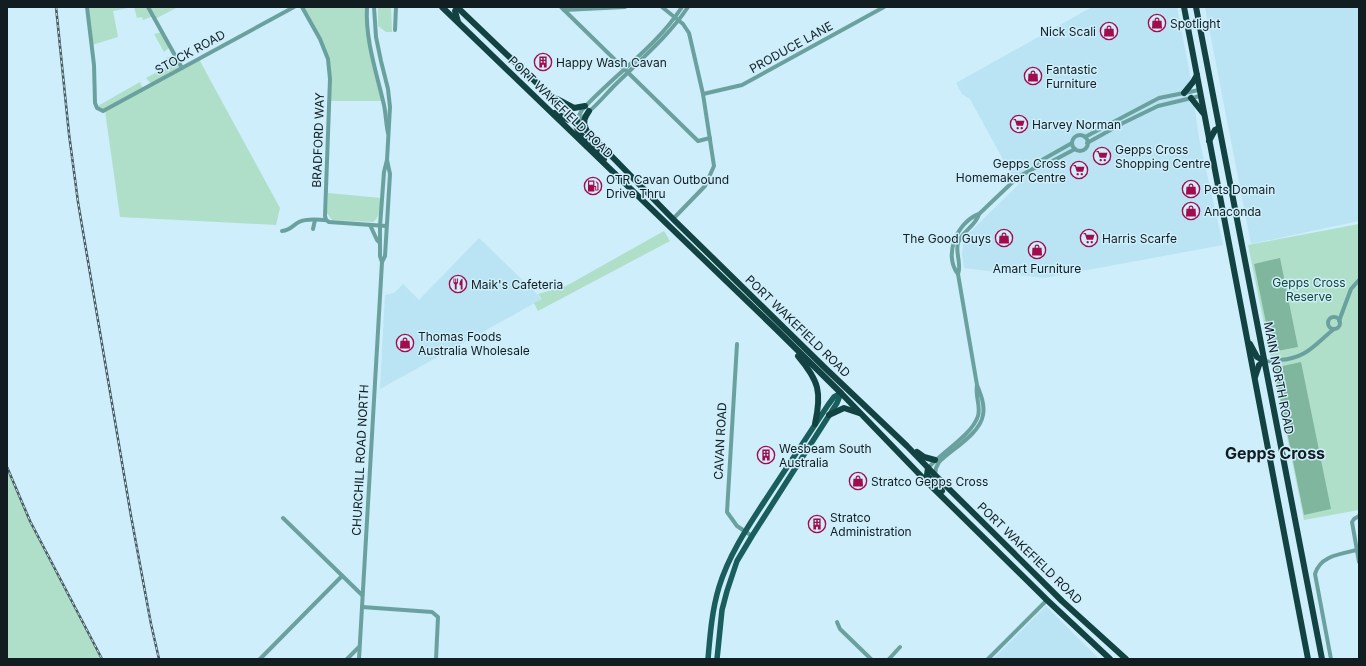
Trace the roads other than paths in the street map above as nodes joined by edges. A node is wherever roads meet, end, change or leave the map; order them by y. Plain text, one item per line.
1 (87, 7) edge
2 (148, 7) edge
3 (294, 7) edge
4 (302, 7) edge
5 (367, 7) edge
6 (374, 7) edge
7 (396, 7) edge
8 (442, 7) edge
9 (457, 7) edge
10 (625, 7) edge
11 (662, 7) edge
12 (682, 7) edge
13 (688, 7) edge
14 (884, 7) edge
15 (1184, 7) edge
16 (1196, 7) edge
17 (563, 8) edge
18 (676, 19) junction
19 (459, 24) junction
20 (395, 30) dead end
21 (369, 34) junction
22 (376, 37) junction
23 (492, 41) junction
24 (493, 58) junction
25 (182, 68) junction
26 (626, 71) junction
27 (1197, 75) junction
28 (538, 85) junction
29 (1212, 90) junction
30 (1184, 92) junction
31 (1200, 93) junction
32 (703, 94) junction
33 (1191, 98) junction
34 (544, 105) junction
35 (587, 108) junction
36 (1204, 116) junction
37 (576, 121) junction
38 (1219, 128) junction
39 (587, 131) junction
40 (1085, 137) junction
41 (389, 138) junction
42 (710, 138) junction
43 (1210, 141) junction
44 (1072, 143) junction
45 (1087, 143) junction
46 (1075, 149) junction
47 (388, 160) junction
48 (1038, 166) junction
49 (617, 176) junction
50 (673, 219) junction
51 (315, 220) junction
52 (326, 220) junction
53 (370, 225) junction
54 (380, 226) junction
55 (386, 226) junction
56 (313, 229) dead end
57 (282, 231) dead end
58 (380, 243) junction
59 (382, 262) junction
60 (720, 265) junction
61 (1359, 280) edge
62 (729, 285) junction
63 (1338, 319) junction
64 (1328, 326) junction
65 (776, 329) junction
66 (1334, 329) junction
67 (1326, 336) junction
68 (1247, 340) junction
69 (737, 344) dead end
70 (1264, 361) junction
71 (824, 367) junction
72 (1254, 378) junction
73 (978, 385) junction
74 (841, 393) junction
75 (860, 414) junction
76 (829, 415) junction
77 (877, 417) junction
78 (815, 424) junction
79 (907, 446) junction
80 (935, 460) junction
81 (928, 468) junction
82 (935, 475) junction
83 (945, 500) junction
84 (1359, 516) edge
85 (283, 518) dead end
86 (745, 532) junction
87 (752, 536) junction
88 (1357, 550) junction
89 (1359, 562) edge
90 (342, 576) junction
91 (1041, 580) junction
92 (362, 595) junction
93 (1046, 600) junction
94 (1062, 601) junction
95 (362, 607) junction
96 (837, 622) dead end
97 (359, 647) junction
98 (900, 647) dead end
99 (260, 659) edge
100 (347, 659) edge
101 (359, 659) edge
102 (436, 659) edge
103 (708, 659) edge
104 (717, 659) edge
105 (871, 659) edge
106 (889, 659) edge
107 (988, 659) edge
108 (1110, 659) edge
109 (1126, 659) edge
110 (1308, 659) edge
111 (1322, 659) edge
112 (1331, 659) edge

1 - 25 street, STOCK ROAD
2 - 25 street
3 - 25 street, STOCK ROAD
4 - 52 street, BRADFORD WAY
5 - 21 street, CHURCHILL ROAD NORTH
6 - 22 street, CHURCHILL ROAD NORTH
7 - 20 street
8 - 19 highway, PORT WAKEFIELD ROAD
9 - 19 highway
9 - 23 highway, PORT WAKEFIELD ROAD
10 - 17 street
11 - 18 street
12 - 18 street
13 - 18 street
14 - 32 street, PRODUCE LANE
15 - 27 highway, MAIN NORTH ROAD
16 - 29 highway, MAIN NORTH ROAD
17 - 26 street
18 - 26 street
18 - 32 street
19 - 24 highway, PORT WAKEFIELD ROAD
21 - 22 street
21 - 41 street, CHURCHILL ROAD NORTH
22 - 41 street, CHURCHILL ROAD NORTH
23 - 24 highway
23 - 28 highway, PORT WAKEFIELD ROAD
24 - 34 highway, PORT WAKEFIELD ROAD
26 - 35 street
26 - 42 street
27 - 30 highway
27 - 31 highway, MAIN NORTH ROAD
28 - 35 highway
28 - 37 highway, PORT WAKEFIELD ROAD
29 - 31 highway
29 - 38 highway, MAIN NORTH ROAD
30 - 31 street
30 - 40 street
31 - 33 street
31 - 36 highway, MAIN NORTH ROAD
32 - 42 street
33 - 36 highway
33 - 45 street
34 - 37 highway
34 - 49 highway, PORT WAKEFIELD ROAD
35 - 37 street
35 - 39 highway
36 - 43 highway, MAIN NORTH ROAD
37 - 39 highway, PORT WAKEFIELD ROAD
37 - 49 highway
38 - 43 highway
38 - 70 highway, MAIN NORTH ROAD
39 - 50 highway, PORT WAKEFIELD ROAD
40 - 44 street
40 - 45 street
41 - 47 street, CHURCHILL ROAD NORTH
42 - 50 street
43 - 68 highway, MAIN NORTH ROAD
44 - 46 street
44 - 48 street
45 - 46 street
46 - 48 street
47 - 54 street, CHURCHILL ROAD NORTH
47 - 55 street, CHURCHILL ROAD NORTH
48 - 73 street
49 - 62 highway, PORT WAKEFIELD ROAD
50 - 60 highway, PORT WAKEFIELD ROAD
51 - 52 street
51 - 56 street
51 - 57 street
52 - 53 street
53 - 54 street
53 - 58 street
54 - 55 street
54 - 58 street, CHURCHILL ROAD NORTH
55 - 59 street, CHURCHILL ROAD NORTH
58 - 59 street, CHURCHILL ROAD NORTH
59 - 92 street, CHURCHILL ROAD NORTH
60 - 62 highway
60 - 71 highway, PORT WAKEFIELD ROAD
61 - 63 street
62 - 65 highway, PORT WAKEFIELD ROAD
63 - 64 street
63 - 66 street
64 - 66 street
64 - 67 street
65 - 74 highway, PORT WAKEFIELD ROAD
65 - 78 highway
66 - 67 street
67 - 70 street
68 - 70 highway
68 - 72 highway, MAIN NORTH ROAD
69 - 86 street, CAVAN ROAD
70 - 72 highway
70 - 111 highway, MAIN NORTH ROAD
71 - 74 highway
71 - 77 highway, PORT WAKEFIELD ROAD
72 - 110 highway, MAIN NORTH ROAD
73 - 80 street
73 - 82 street
74 - 75 highway, PORT WAKEFIELD ROAD
74 - 76 main road
74 - 77 highway
74 - 78 main road
75 - 76 highway
75 - 83 highway, PORT WAKEFIELD ROAD
76 - 87 main road
77 - 79 highway, PORT WAKEFIELD ROAD
78 - 86 main road
79 - 80 highway
79 - 81 highway, PORT WAKEFIELD ROAD
80 - 81 street
81 - 82 highway, PORT WAKEFIELD ROAD
81 - 83 highway
82 - 91 highway, PORT WAKEFIELD ROAD
83 - 93 highway, PORT WAKEFIELD ROAD
84 - 88 street
85 - 90 street
86 - 87 street, CAVAN ROAD
86 - 103 main road
87 - 104 main road
88 - 89 street
88 - 112 street
90 - 92 street
90 - 99 street
91 - 93 highway
91 - 94 highway, PORT WAKEFIELD ROAD
92 - 95 street, CHURCHILL ROAD NORTH
93 - 94 highway
93 - 107 street
93 - 108 highway, PORT WAKEFIELD ROAD
94 - 109 highway, PORT WAKEFIELD ROAD
95 - 97 street, CHURCHILL ROAD NORTH
95 - 102 street
96 - 105 street
97 - 100 street
97 - 101 street, CHURCHILL ROAD NORTH
98 - 106 street

